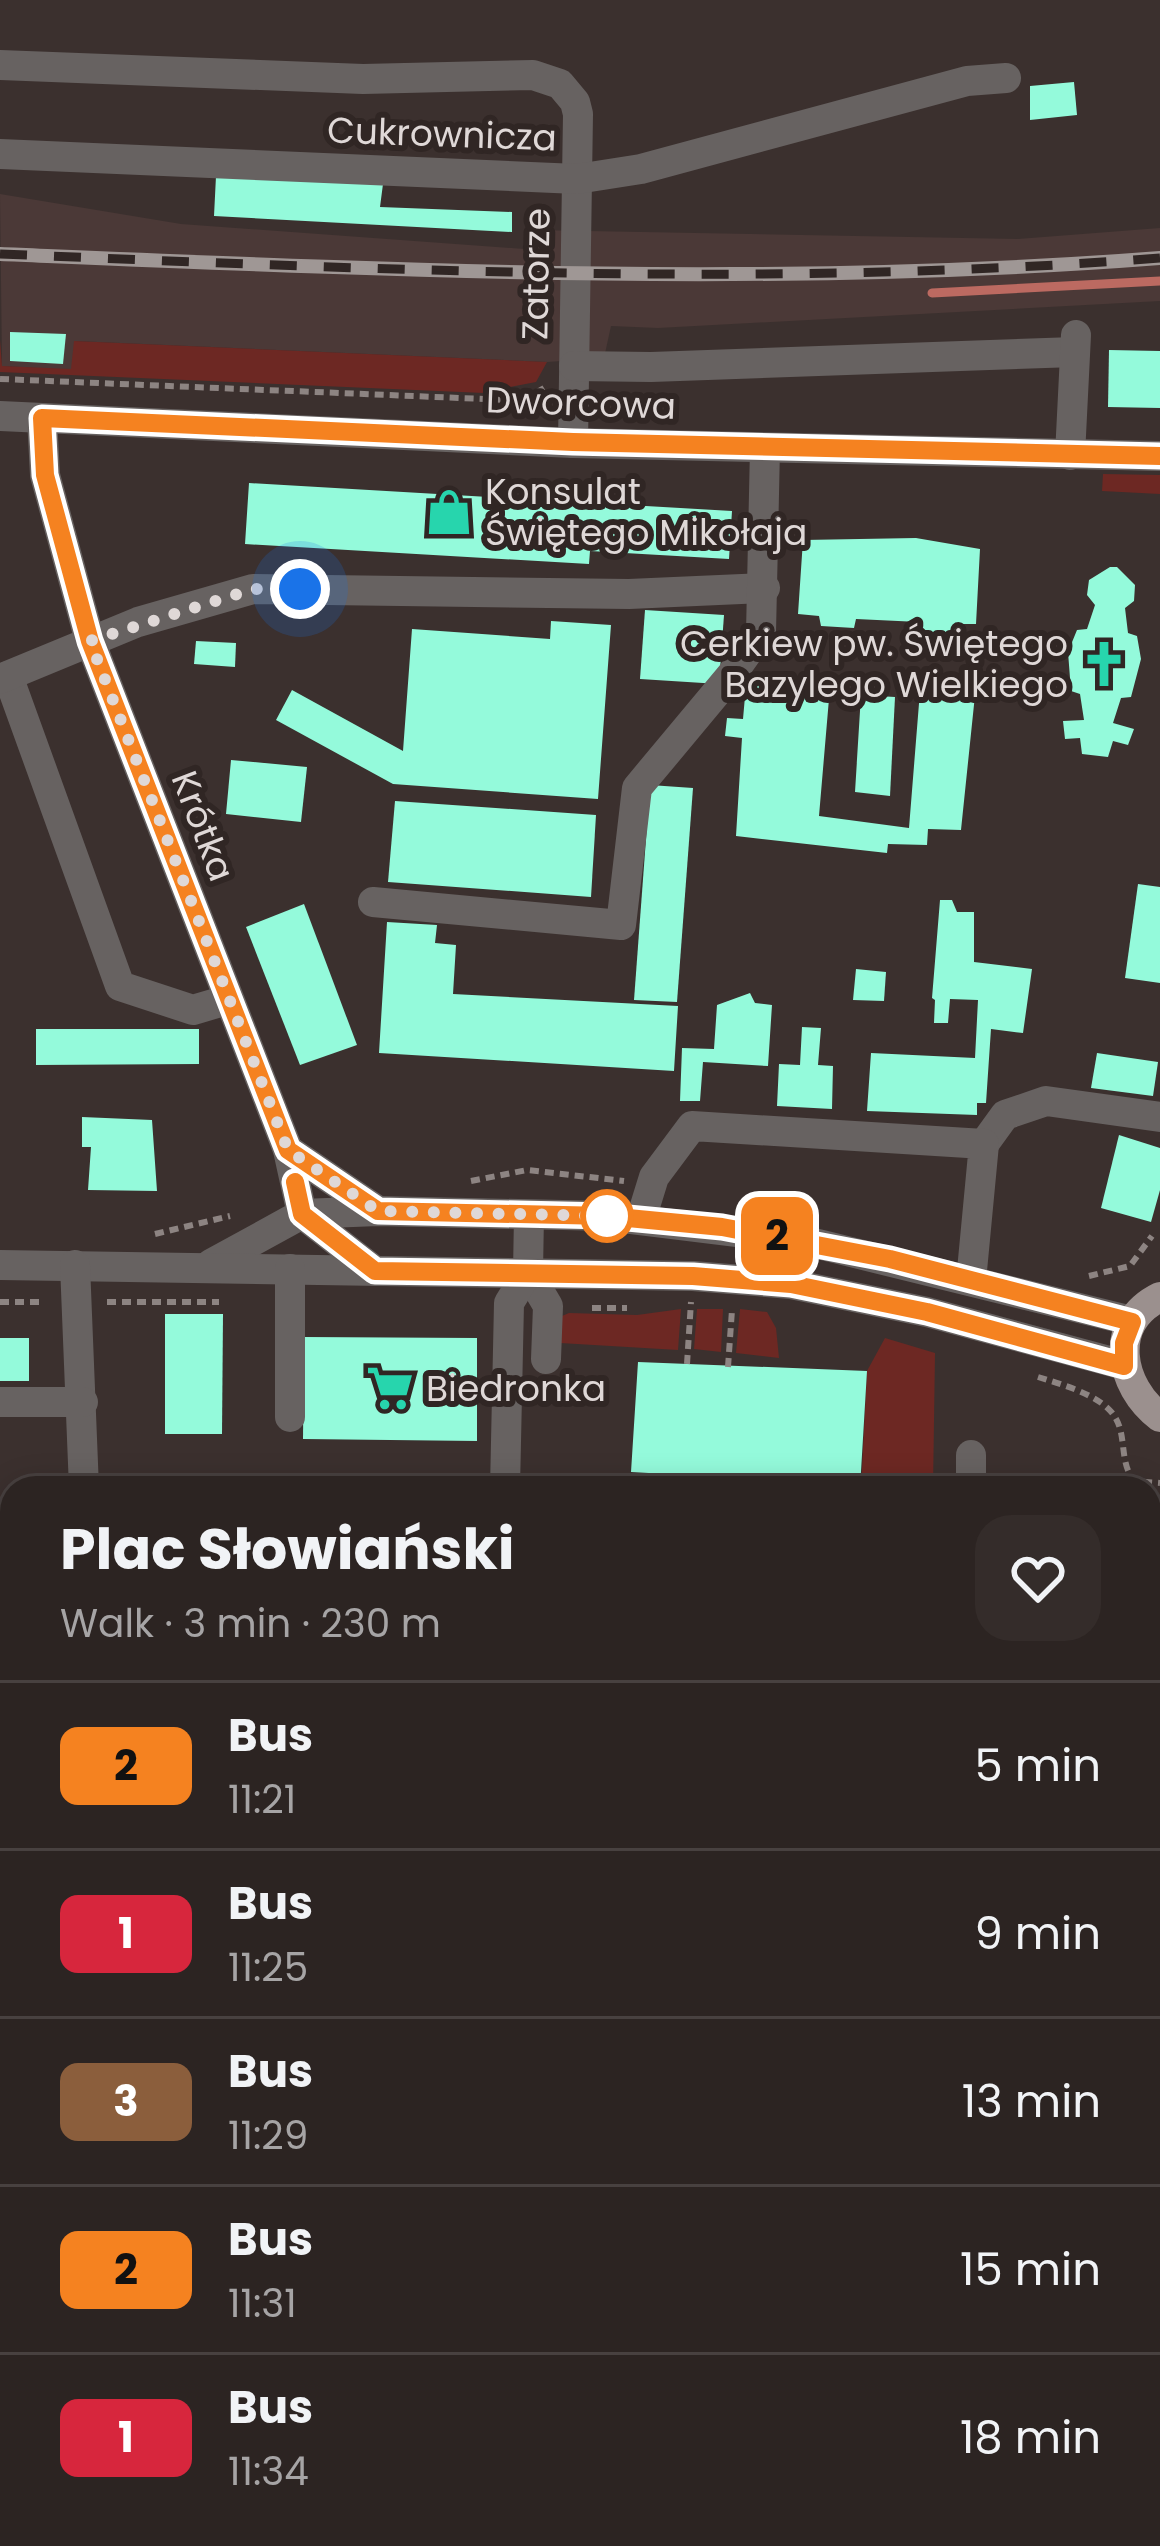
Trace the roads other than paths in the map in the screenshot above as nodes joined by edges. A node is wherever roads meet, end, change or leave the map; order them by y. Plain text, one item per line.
1 (0, 65) edge
2 (1006, 78) dead end
3 (0, 154) edge
4 (577, 179) junction
5 (562, 372) junction
6 (0, 416) edge
7 (42, 418) junction
8 (573, 442) junction
9 (765, 448) junction
10 (1070, 455) junction
11 (1160, 456) edge
12 (765, 589) junction
13 (90, 641) junction
14 (4, 677) edge
15 (373, 902) dead end
16 (227, 1000) junction
17 (1160, 1117) edge
18 (984, 1144) junction
19 (288, 1150) junction
20 (378, 1211) junction
21 (302, 1214) junction
22 (530, 1215) junction
23 (641, 1219) junction
24 (75, 1264) junction
25 (0, 1265) edge
26 (205, 1267) junction
27 (290, 1269) junction
28 (375, 1271) junction
29 (528, 1272) junction
30 (971, 1281) junction
31 (1151, 1300) edge
32 (546, 1359) dead end
33 (1124, 1366) junction
34 (0, 1402) edge
35 (83, 1402) junction
36 (290, 1417) dead end
37 (1160, 1417) edge
38 (971, 1455) dead end
39 (84, 1476) edge
40 (505, 1476) edge
41 (971, 1476) edge

1 - 4 street, Cukrownicza
2 - 4 street
3 - 4 street, Cukrownicza
4 - 5 street, Zatorze
5 - 8 street, Zatorze
5 - 10 street
6 - 7 street, Dworcowa
7 - 8 street, Dworcowa
7 - 13 street, Krótka
8 - 9 street, Dworcowa
9 - 10 street, Dworcowa
9 - 12 street
10 - 11 street, Dworcowa
12 - 13 street
12 - 15 street
13 - 14 street
13 - 16 street, Krótka
14 - 16 street
16 - 19 street, Krótka
17 - 18 street
18 - 23 street
18 - 30 street
19 - 20 street
19 - 21 street, Krótka
20 - 21 street
20 - 22 street
21 - 26 street
21 - 28 street
22 - 23 street
22 - 29 street
23 - 30 street
24 - 25 street
24 - 26 street
24 - 35 street
26 - 27 street
27 - 28 street
27 - 36 street
28 - 29 street
29 - 32 street
29 - 33 street
29 - 40 street
30 - 31 street
31 - 33 main road
33 - 37 main road
34 - 35 street
35 - 39 street
38 - 41 street

